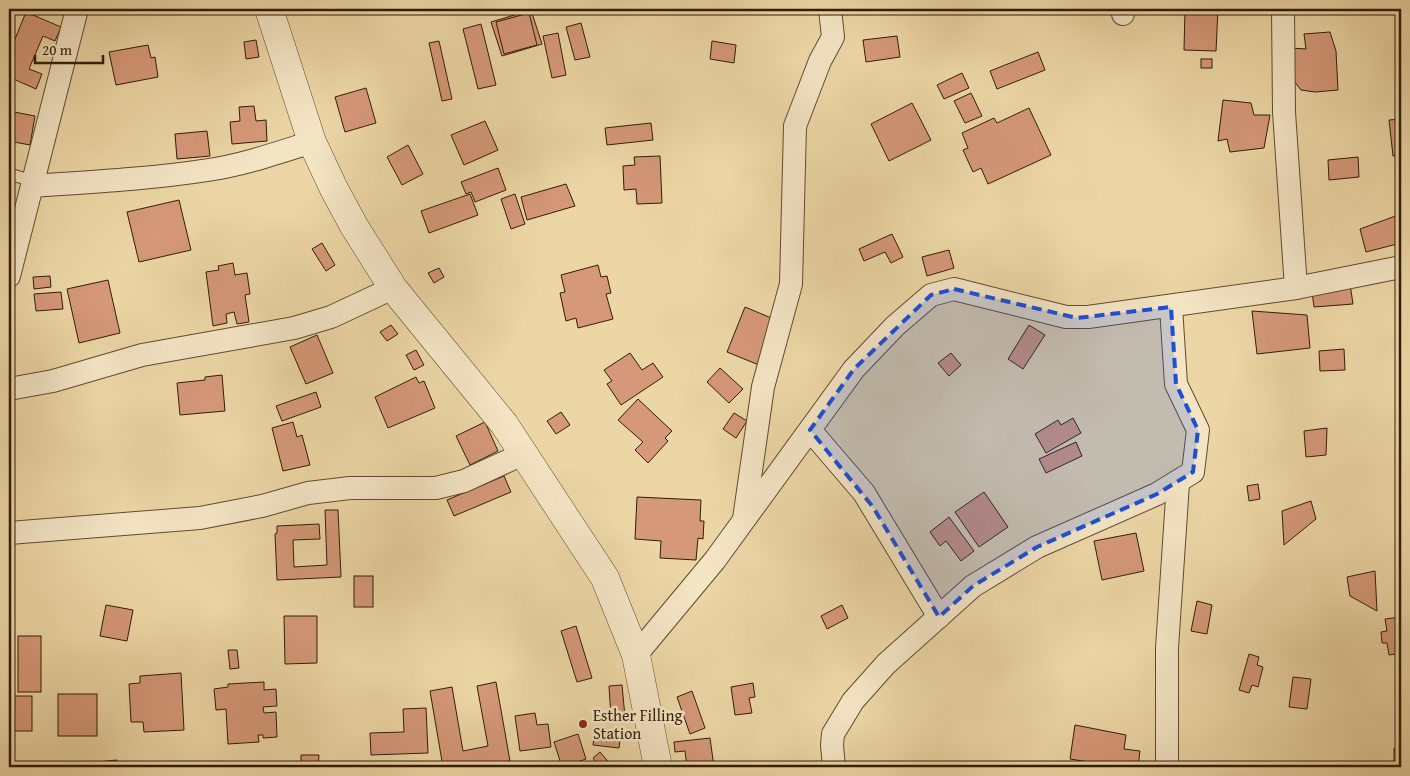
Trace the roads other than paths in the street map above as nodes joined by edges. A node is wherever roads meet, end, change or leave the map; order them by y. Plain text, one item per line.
1 (77, 9) edge
2 (269, 9) edge
3 (830, 9) edge
4 (1283, 9) edge
5 (312, 142) junction
6 (9, 174) edge
7 (33, 183) junction
8 (1401, 267) edge
9 (9, 276) edge
10 (393, 288) junction
11 (1296, 288) junction
12 (1171, 307) junction
13 (9, 390) edge
14 (810, 430) junction
15 (523, 454) junction
16 (1178, 483) junction
17 (743, 522) junction
18 (9, 533) edge
19 (939, 616) junction
20 (636, 655) junction
21 (657, 766) edge
22 (834, 767) edge
23 (1167, 767) edge

1 - 7 street
2 - 5 street
3 - 17 street
4 - 11 street
5 - 7 street
5 - 10 street
6 - 7 lane
7 - 9 street
8 - 11 street
10 - 13 street
10 - 15 street
11 - 12 street
12 - 14 street
12 - 16 street
14 - 17 street
14 - 19 street
15 - 18 street
15 - 20 street
16 - 19 street
16 - 23 street
17 - 20 street
19 - 22 street
20 - 21 street

